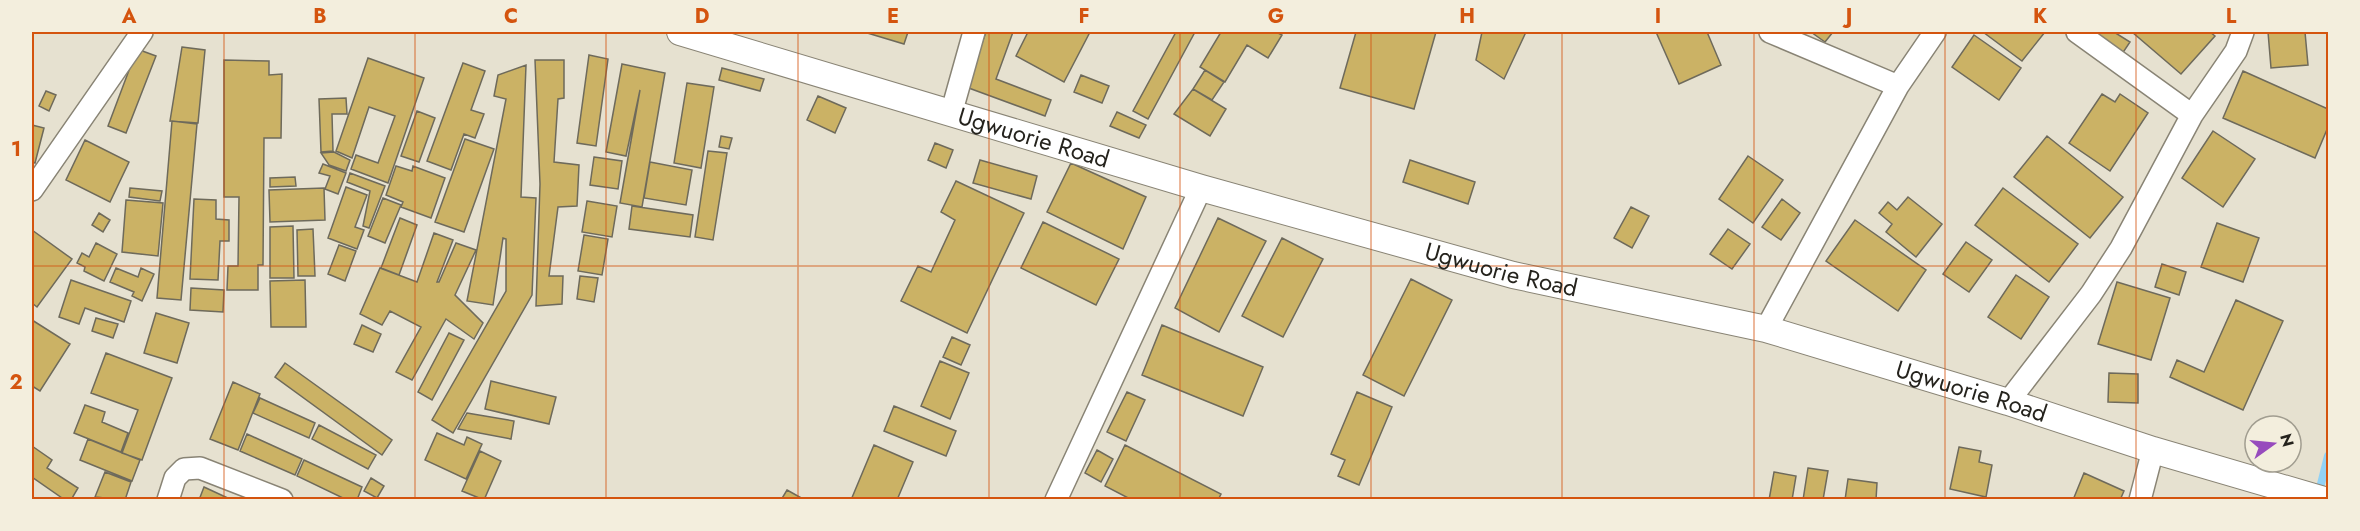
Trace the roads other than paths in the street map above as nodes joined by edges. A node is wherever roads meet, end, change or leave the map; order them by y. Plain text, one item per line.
1 (142, 32) edge
2 (680, 32) edge
3 (974, 32) edge
4 (1770, 32) edge
5 (1935, 32) edge
6 (2078, 32) edge
7 (2243, 32) edge
8 (1898, 86) junction
9 (951, 114) junction
10 (2192, 115) junction
11 (1202, 188) junction
12 (32, 190) edge
13 (1766, 329) junction
14 (2008, 402) junction
15 (2153, 450) junction
16 (2312, 496) edge
17 (168, 500) edge
18 (282, 500) edge
19 (1056, 500) edge
20 (2140, 500) edge

1 - 12 street
2 - 9 street, Ugwuorie Road
3 - 9 street
4 - 8 street
5 - 8 street
6 - 10 street
7 - 10 street
8 - 13 street
9 - 11 street, Ugwuorie Road
10 - 14 street
11 - 13 street, Ugwuorie Road
11 - 19 street
13 - 14 street, Ugwuorie Road
14 - 15 street, Ugwuorie Road
15 - 16 street, Ugwuorie Road
15 - 20 street
17 - 18 street

